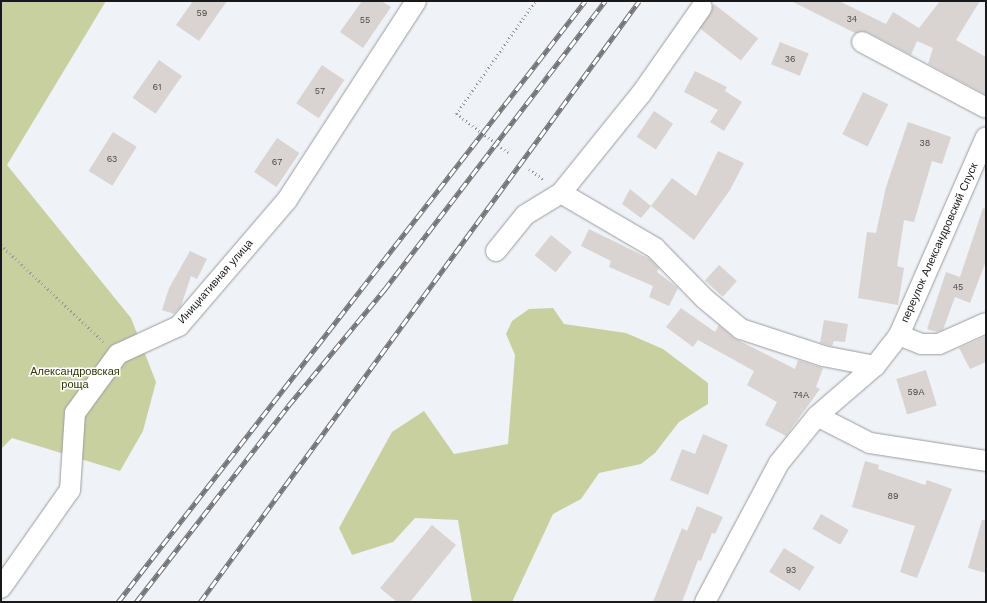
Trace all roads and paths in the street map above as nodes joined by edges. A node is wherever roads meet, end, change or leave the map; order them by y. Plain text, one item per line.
1 (416, 1) edge
2 (535, 1) edge
3 (702, 7) dead end
4 (862, 42) dead end
5 (986, 108) edge
6 (986, 137) edge
7 (508, 153) dead end
8 (562, 193) junction
9 (1, 245) edge
10 (496, 251) dead end
11 (986, 323) edge
12 (899, 335) junction
13 (118, 354) junction
14 (875, 366) junction
15 (816, 416) junction
16 (986, 461) edge
17 (1, 588) edge
18 (705, 602) edge

1 - 13 street, Инициативная улица
2 - 7 path
3 - 8 street
4 - 5 street
6 - 12 street, переулок Александровский Спуск
8 - 10 street
8 - 14 street
9 - 13 path
11 - 12 street
12 - 14 street, переулок Александровский Спуск
13 - 17 street, Инициативная улица
14 - 15 street, переулок Александровский Спуск
15 - 16 street
15 - 18 street, переулок Александровский Спуск

